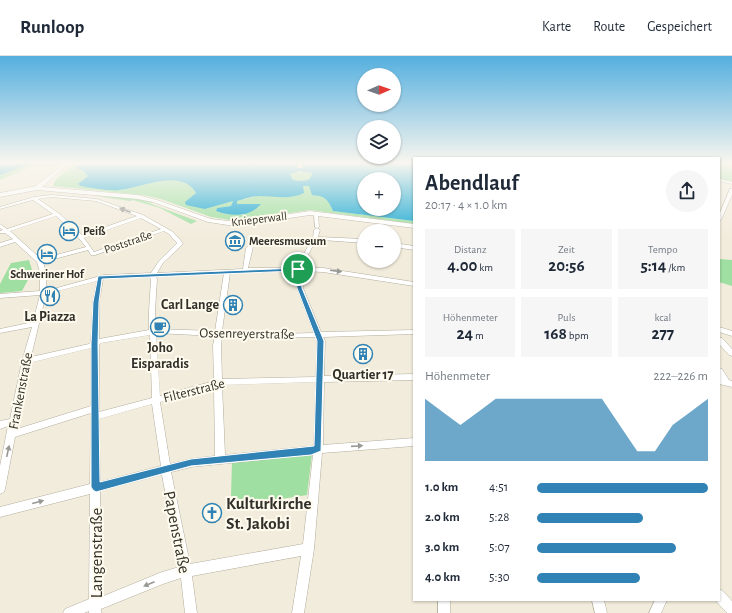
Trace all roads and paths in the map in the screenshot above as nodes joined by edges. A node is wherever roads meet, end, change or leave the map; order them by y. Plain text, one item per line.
1 (36, 188) junction
2 (732, 190) edge
3 (0, 195) edge
4 (34, 198) junction
5 (0, 208) edge
6 (56, 214) junction
7 (316, 214) junction
8 (141, 216) junction
9 (720, 218) edge
10 (0, 225) edge
11 (413, 226) edge
12 (163, 230) junction
13 (3, 232) edge
14 (81, 237) junction
15 (250, 239) dead end
16 (314, 239) junction
17 (15, 240) junction
18 (357, 240) edge
19 (0, 245) edge
20 (251, 246) junction
21 (401, 246) edge
22 (90, 248) junction
23 (413, 248) edge
24 (40, 261) junction
25 (298, 269) junction
26 (245, 271) junction
27 (228, 272) junction
28 (152, 276) junction
29 (100, 278) junction
30 (412, 284) edge
31 (44, 293) junction
32 (0, 296) edge
33 (35, 324) junction
34 (722, 330) edge
35 (0, 331) edge
36 (153, 332) junction
37 (413, 332) edge
38 (218, 334) junction
39 (732, 334) edge
40 (319, 335) junction
41 (720, 341) edge
42 (95, 344) junction
43 (732, 352) edge
44 (26, 361) junction
45 (720, 373) edge
46 (320, 374) junction
47 (413, 377) edge
48 (726, 382) edge
49 (217, 384) junction
50 (156, 400) junction
51 (95, 412) junction
52 (14, 421) junction
53 (0, 425) edge
54 (12, 434) junction
55 (413, 442) edge
56 (318, 448) junction
57 (220, 459) junction
58 (166, 468) junction
59 (96, 487) junction
60 (0, 489) edge
61 (0, 512) edge
62 (308, 549) junction
63 (186, 571) junction
64 (720, 597) edge
65 (444, 601) edge
66 (598, 601) edge
67 (661, 601) edge
68 (96, 609) edge
69 (732, 610) edge
70 (69, 613) edge
71 (191, 613) edge
72 (298, 613) edge
73 (444, 613) edge
74 (601, 613) edge
75 (655, 613) edge

1 - 3 street
1 - 4 street
1 - 7 street, Knieperwall
2 - 9 street
4 - 5 street
4 - 6 street
8 -> 4 street
6 - 13 street
6 - 14 street
7 - 11 street, Knieperwall
7 - 16 street
8 - 12 street
8 - 14 street
10 - 13 street
12 - 22 street, Poststraße
12 - 28 street
13 - 17 street
14 - 22 street
15 - 20 street
16 - 18 street
16 - 20 street
16 - 25 street
17 - 19 street
17 - 24 street
20 - 26 street
21 - 23 street
22 - 24 street
24 - 31 street, Frankenstraße
25 - 26 street
25 -> 30 street
25 - 40 street
26 - 27 street
27 - 28 street
27 - 38 street
28 - 29 street
28 - 36 street, Papenstraße
29 - 31 street
29 - 42 street, Langenstraße
31 - 32 street
31 - 33 street, Frankenstraße
33 - 35 street
33 - 44 street, Frankenstraße
34 - 39 street
36 - 38 street, Ossenreyerstraße
36 - 42 street, Ossenreyerstraße
36 - 50 street, Papenstraße
37 - 40 street, Ossenreyerstraße
38 - 40 street, Ossenreyerstraße
38 - 49 street
40 - 46 street
41 - 43 street
42 - 44 street, Ossenreyerstraße
42 - 51 street, Langenstraße
44 - 52 street, Frankenstraße
45 - 48 street
46 - 47 street, Filterstraße
46 - 49 street, Filterstraße
46 - 56 street
49 - 50 street, Filterstraße
49 - 57 street
50 - 51 street, Filterstraße
50 - 58 street, Papenstraße
51 - 54 street, Filterstraße
51 - 59 street, Langenstraße
52 - 53 street
52 - 54 street, Frankenstraße
60 -> 54 street, Frankenstraße
56 -> 55 street
56 - 57 street
56 - 62 street
57 - 58 street
58 - 59 street
58 - 63 street, Papenstraße
61 -> 59 street
59 - 68 street, Langenstraße
62 - 63 street
62 - 72 street
63 -> 68 street
63 - 71 street, Papenstraße
64 - 69 street
65 - 73 street
66 - 74 street
67 - 75 street
68 - 70 street

